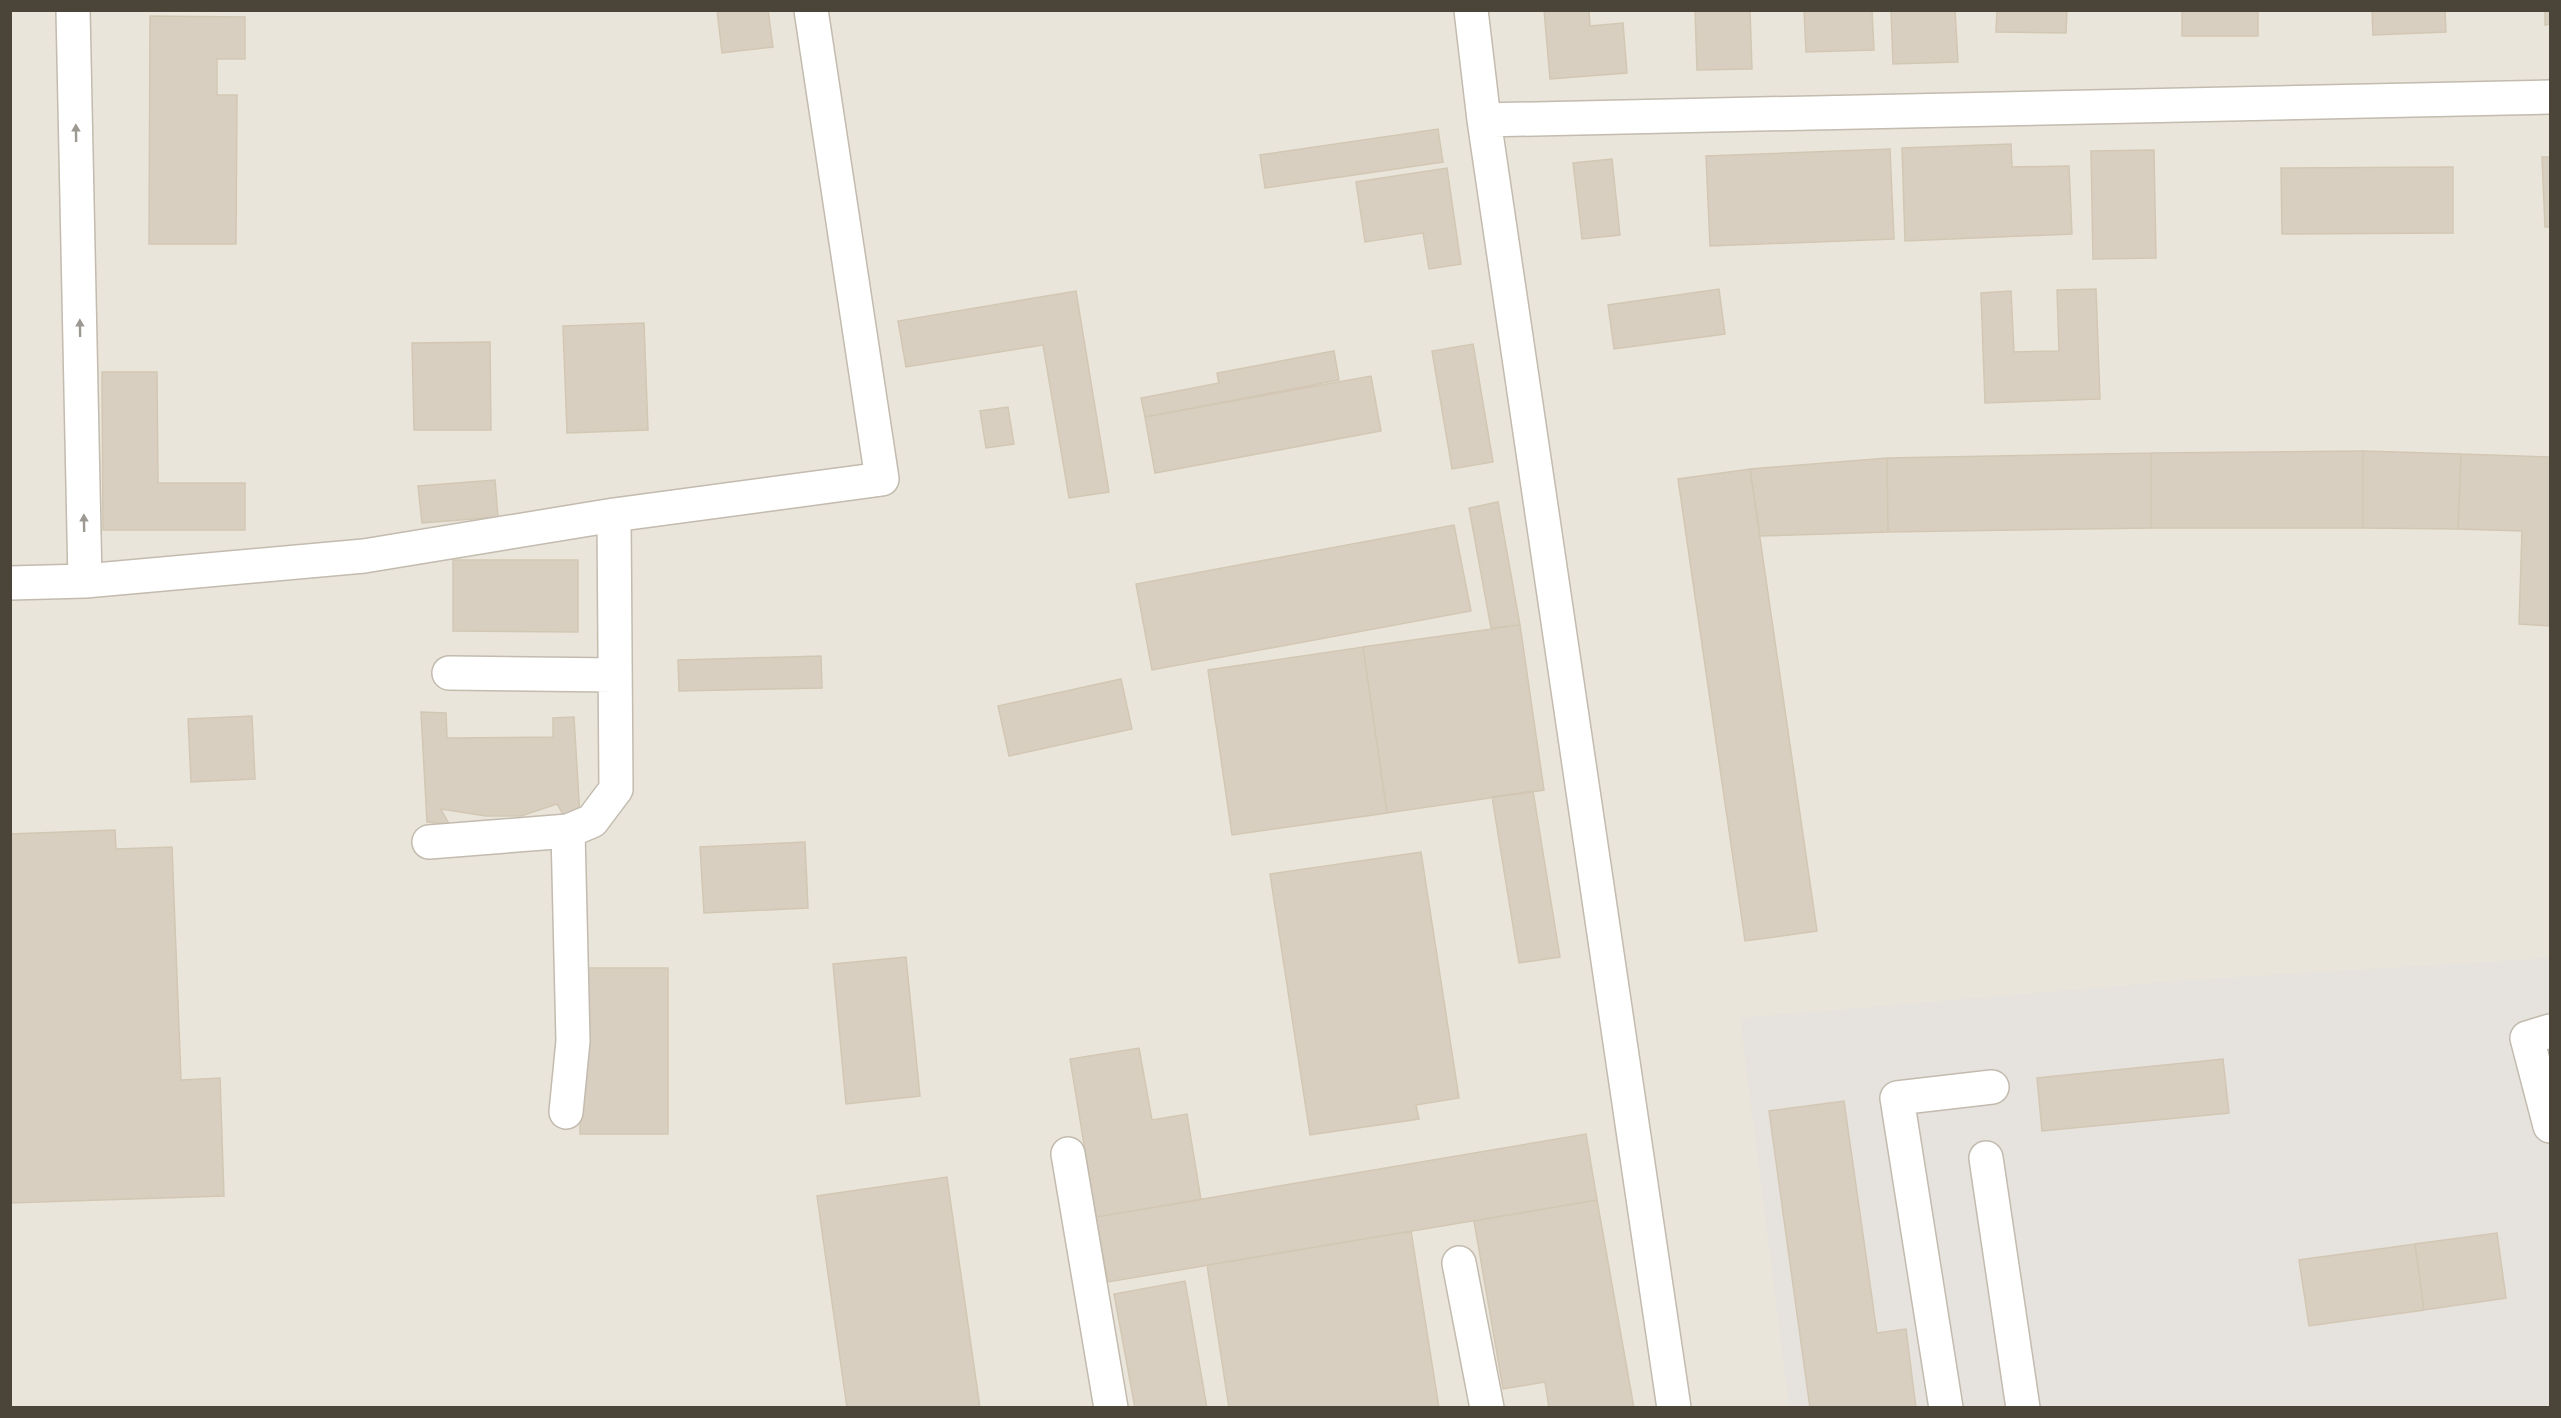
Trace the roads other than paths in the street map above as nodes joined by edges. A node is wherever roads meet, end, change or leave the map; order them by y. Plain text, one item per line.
1 (74, 10) edge
2 (811, 10) edge
3 (1471, 10) edge
4 (2550, 97) edge
5 (1484, 120) junction
6 (614, 515) junction
7 (85, 581) junction
8 (10, 583) edge
9 (449, 673) dead end
10 (615, 675) junction
11 (568, 831) junction
12 (429, 842) dead end
13 (2550, 1031) edge
14 (1992, 1088) dead end
15 (566, 1112) dead end
16 (2550, 1126) edge
17 (1068, 1154) dead end
18 (1986, 1158) dead end
19 (1459, 1263) dead end
20 (1111, 1407) edge
21 (1487, 1407) edge
22 (1674, 1407) edge
23 (1946, 1407) edge
24 (2023, 1407) edge

7 -> 1 street
2 - 6 street
3 - 5 street
4 - 5 street
5 - 22 street
6 - 7 street
6 - 10 street
7 - 8 street
9 - 10 street
10 - 11 street
11 - 12 street
11 - 15 street
13 - 16 street
14 - 23 street
17 - 20 street
18 - 24 street
19 - 21 street

